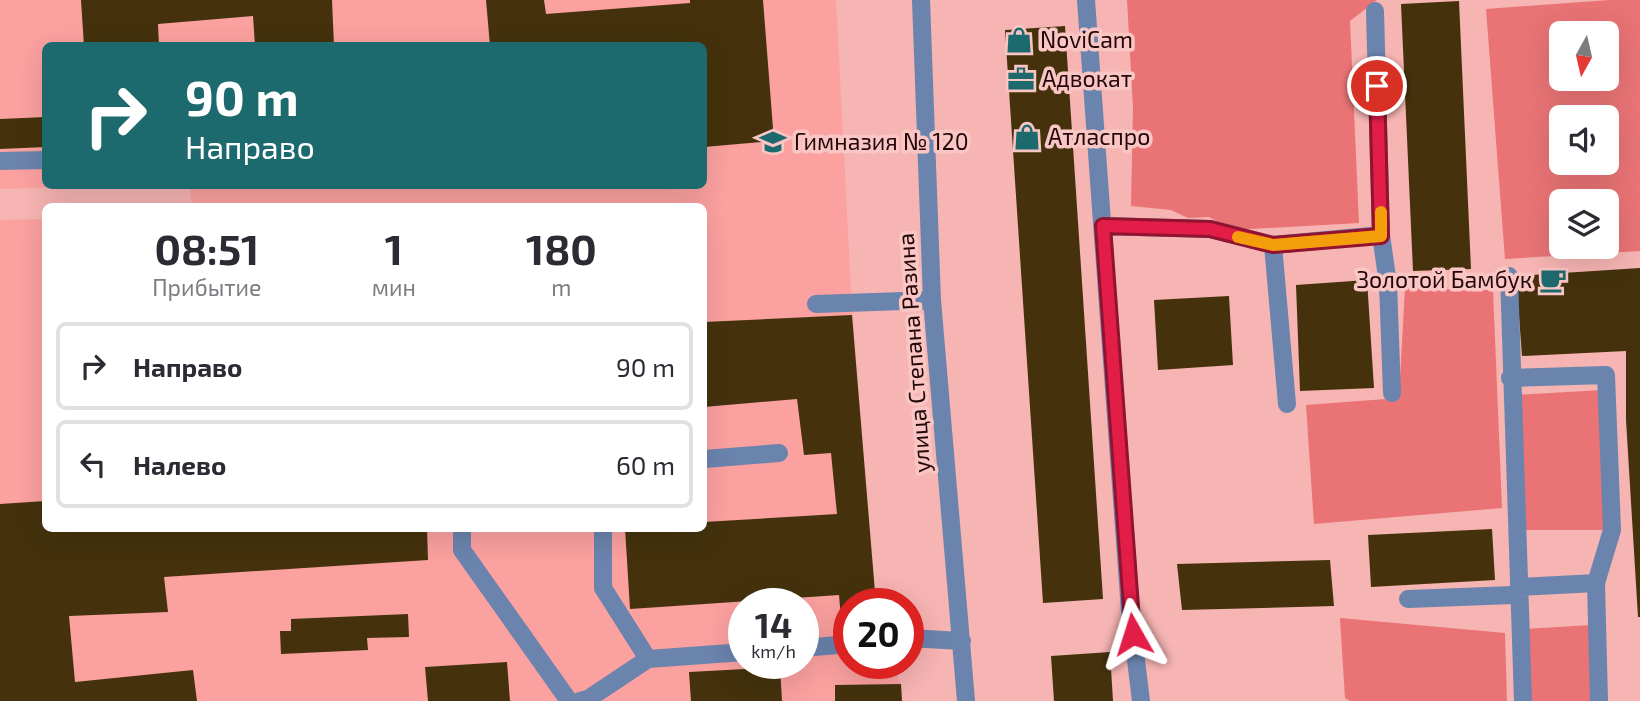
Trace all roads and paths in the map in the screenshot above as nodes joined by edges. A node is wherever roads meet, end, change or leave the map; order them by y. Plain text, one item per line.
1 (921, 0) edge
2 (1086, 0) edge
3 (1375, 11) dead end
4 (42, 160) edge
5 (0, 161) edge
6 (1103, 226) junction
7 (1381, 236) junction
8 (1273, 245) junction
9 (1509, 276) dead end
10 (932, 300) junction
11 (816, 304) dead end
12 (1510, 378) junction
13 (1392, 393) dead end
14 (1287, 404) dead end
15 (779, 453) dead end
16 (707, 458) edge
17 (462, 532) edge
18 (603, 532) edge
19 (1596, 583) junction
20 (1521, 587) junction
21 (1408, 599) dead end
22 (924, 639) edge
23 (962, 641) junction
24 (728, 653) edge
25 (648, 659) junction
26 (569, 701) edge
27 (580, 701) edge
28 (966, 701) edge
29 (1141, 701) edge
30 (1523, 701) edge
31 (1600, 701) edge

1 - 10 street, улица Степана Разина
2 - 6 street
3 - 7 street
4 - 5 street
6 - 8 street
6 - 29 street
7 - 8 street
7 - 13 street
8 - 14 street
9 - 12 street
10 - 11 street
10 - 23 street, улица Степана Разина
12 - 19 street
12 - 20 street
15 - 16 street
17 - 26 street
18 - 25 street
19 - 20 street
19 - 31 street
20 - 21 street
20 - 30 street
22 - 23 street
23 - 28 street, улица Степана Разина
24 - 25 street
25 - 27 street

